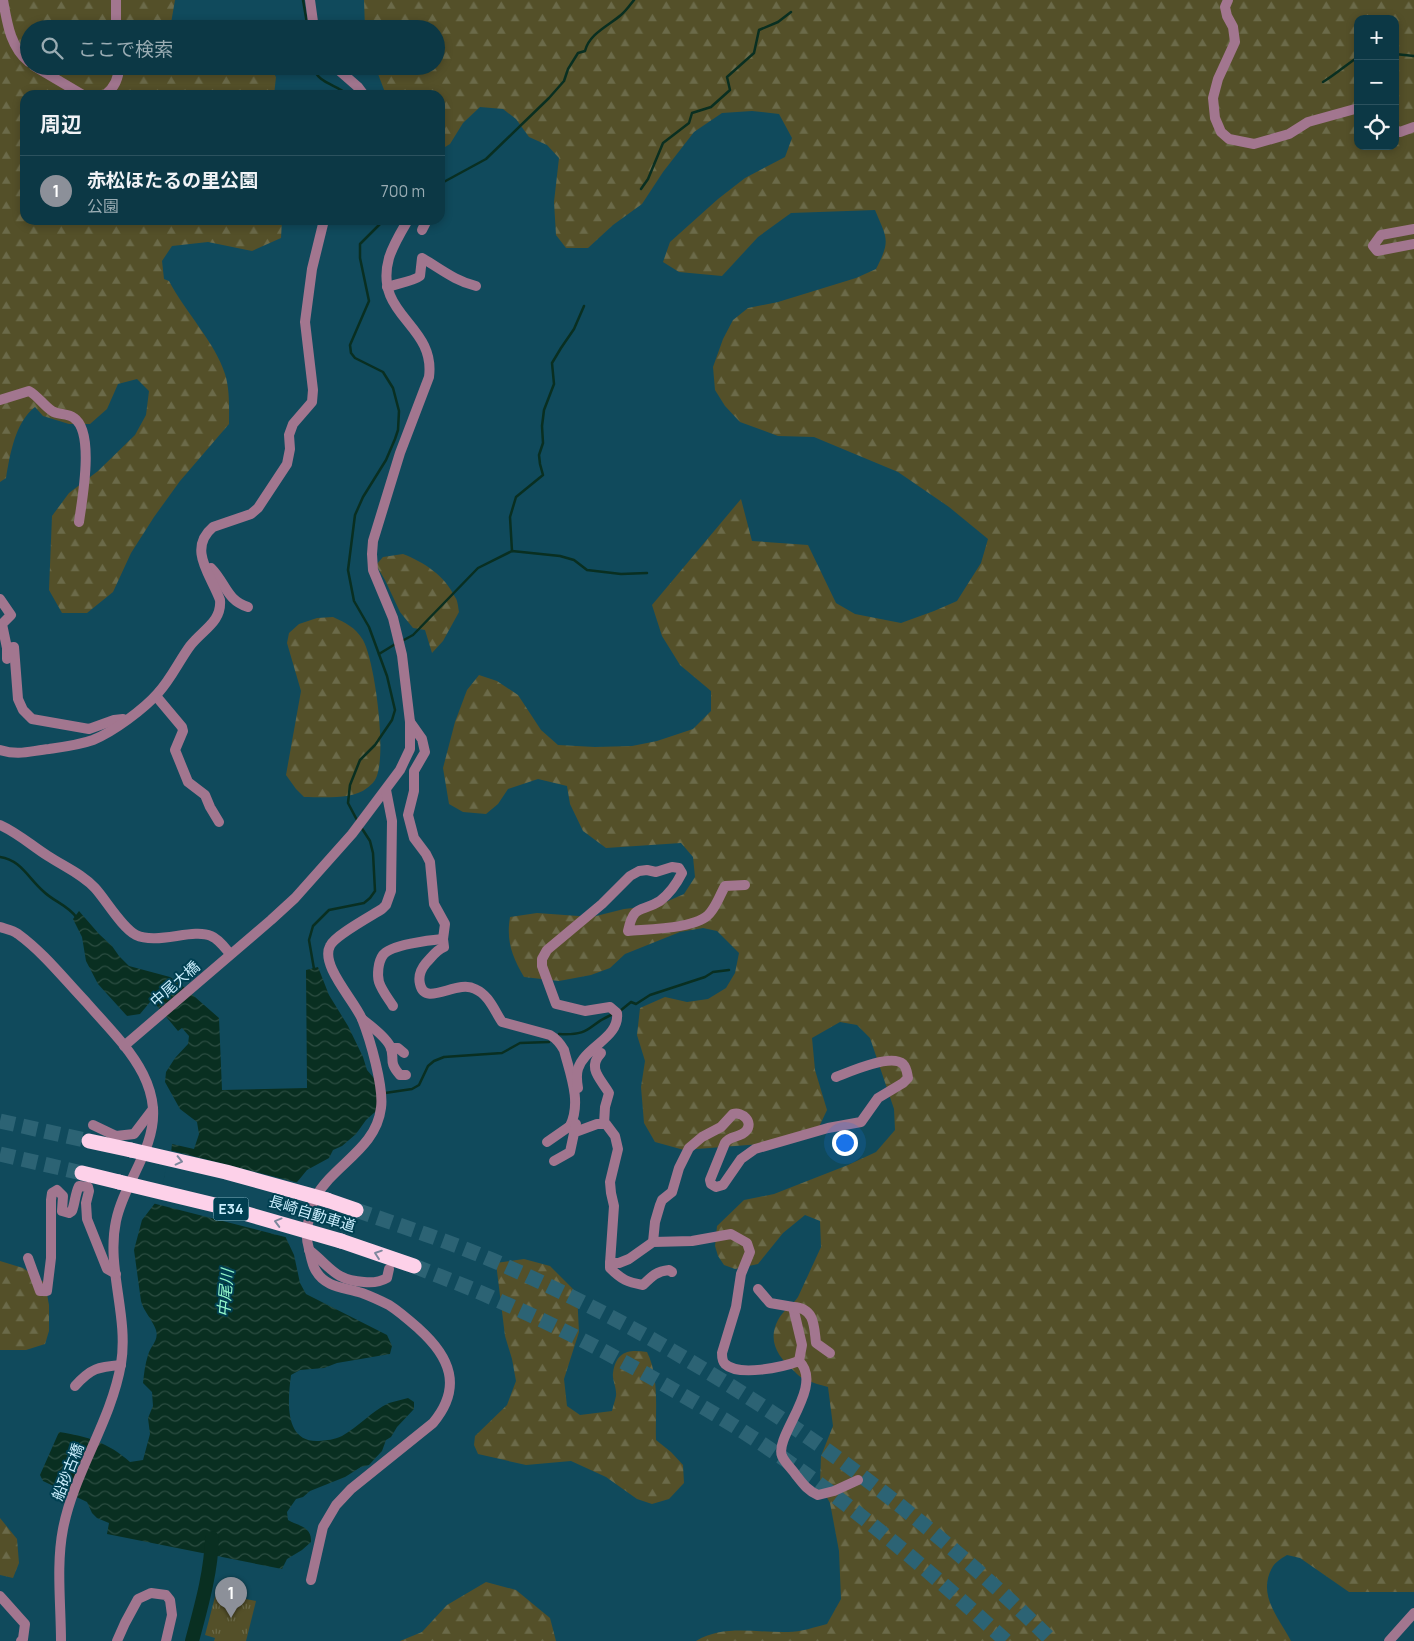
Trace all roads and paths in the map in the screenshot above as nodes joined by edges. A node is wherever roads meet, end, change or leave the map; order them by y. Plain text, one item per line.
1 (3, 0) edge
2 (116, 0) edge
3 (310, 0) edge
4 (1228, 0) edge
5 (116, 20) edge
6 (313, 20) edge
7 (20, 53) edge
8 (49, 75) edge
9 (118, 75) edge
10 (344, 75) edge
11 (75, 90) edge
12 (111, 90) edge
13 (360, 90) edge
14 (1354, 109) edge
15 (1414, 127) edge
16 (1399, 132) edge
17 (323, 225) edge
18 (405, 225) edge
19 (424, 225) edge
20 (1414, 229) edge
21 (422, 230) dead end
22 (1414, 244) edge
23 (387, 286) junction
24 (476, 286) dead end
25 (0, 400) edge
26 (79, 522) dead end
27 (205, 566) junction
28 (0, 599) edge
29 (248, 607) dead end
30 (7, 648) junction
31 (7, 660) dead end
32 (156, 696) junction
33 (127, 719) junction
34 (410, 722) junction
35 (0, 750) edge
36 (386, 790) junction
37 (219, 822) dead end
38 (0, 825) edge
39 (745, 885) dead end
40 (0, 927) edge
41 (443, 939) junction
42 (230, 954) junction
43 (392, 1006) dead end
44 (362, 1019) junction
45 (124, 1046) junction
46 (391, 1048) junction
47 (404, 1053) dead end
48 (601, 1053) dead end
49 (377, 1072) junction
50 (836, 1077) dead end
51 (153, 1109) junction
52 (604, 1124) junction
53 (92, 1125) dead end
54 (572, 1128) junction
55 (89, 1141) tunnel mouth
56 (547, 1142) dead end
57 (554, 1161) dead end
58 (82, 1173) tunnel mouth
59 (356, 1210) tunnel mouth
60 (653, 1242) junction
61 (309, 1250) junction
62 (28, 1258) dead end
63 (610, 1263) junction
64 (414, 1266) tunnel mouth
65 (389, 1268) dead end
66 (672, 1272) dead end
67 (116, 1274) junction
68 (758, 1289) dead end
69 (793, 1307) junction
70 (830, 1353) dead end
71 (799, 1361) junction
72 (121, 1365) junction
73 (75, 1386) dead end
74 (858, 1480) dead end
75 (311, 1580) dead end
76 (0, 1596) edge
77 (1414, 1613) edge
78 (21, 1641) edge
79 (61, 1641) edge
80 (117, 1641) edge
81 (166, 1641) edge
82 (1389, 1641) edge

1 - 7 street
2 - 5 street
3 - 6 street
4 - 14 street
8 - 11 street
9 - 12 street
10 - 13 street
15 - 16 street
17 - 27 street
18 - 23 street
19 - 21 street
20 - 22 street
23 - 24 street
23 - 34 street, 中尾大橋
25 - 26 street
27 - 29 street
27 - 32 street
28 - 30 street
30 - 31 street
30 - 33 street
32 - 33 street
32 - 37 street
33 - 35 street
34 - 36 street, 中尾大橋
34 - 41 street
36 - 42 street, 中尾大橋
36 - 44 street
38 - 42 street
39 - 54 street
40 - 45 street, 船砂古橋
41 - 43 street
41 - 54 street
42 - 45 street, 中尾大橋
44 - 46 street
44 - 49 street
45 - 51 street, 船砂古橋
46 - 47 street
46 - 49 street
48 - 52 street
49 - 61 street
50 - 60 street
51 - 53 street
51 - 67 street, 船砂古橋
52 - 54 street
52 - 63 street
54 - 56 street
54 - 57 street
55 -> 59 highway, 長崎自動車道 / E34, bridge
64 -> 58 highway, 長崎自動車道 / E34, bridge
60 - 63 street
60 - 71 street
61 - 65 street
61 - 75 street
62 - 67 street
63 - 66 street
67 - 72 street, 船砂古橋
68 - 69 street
69 - 70 street
69 - 71 street
71 - 74 street
72 - 73 street
72 - 79 street, 船砂古橋
76 - 78 street
77 - 82 street
80 - 81 street

